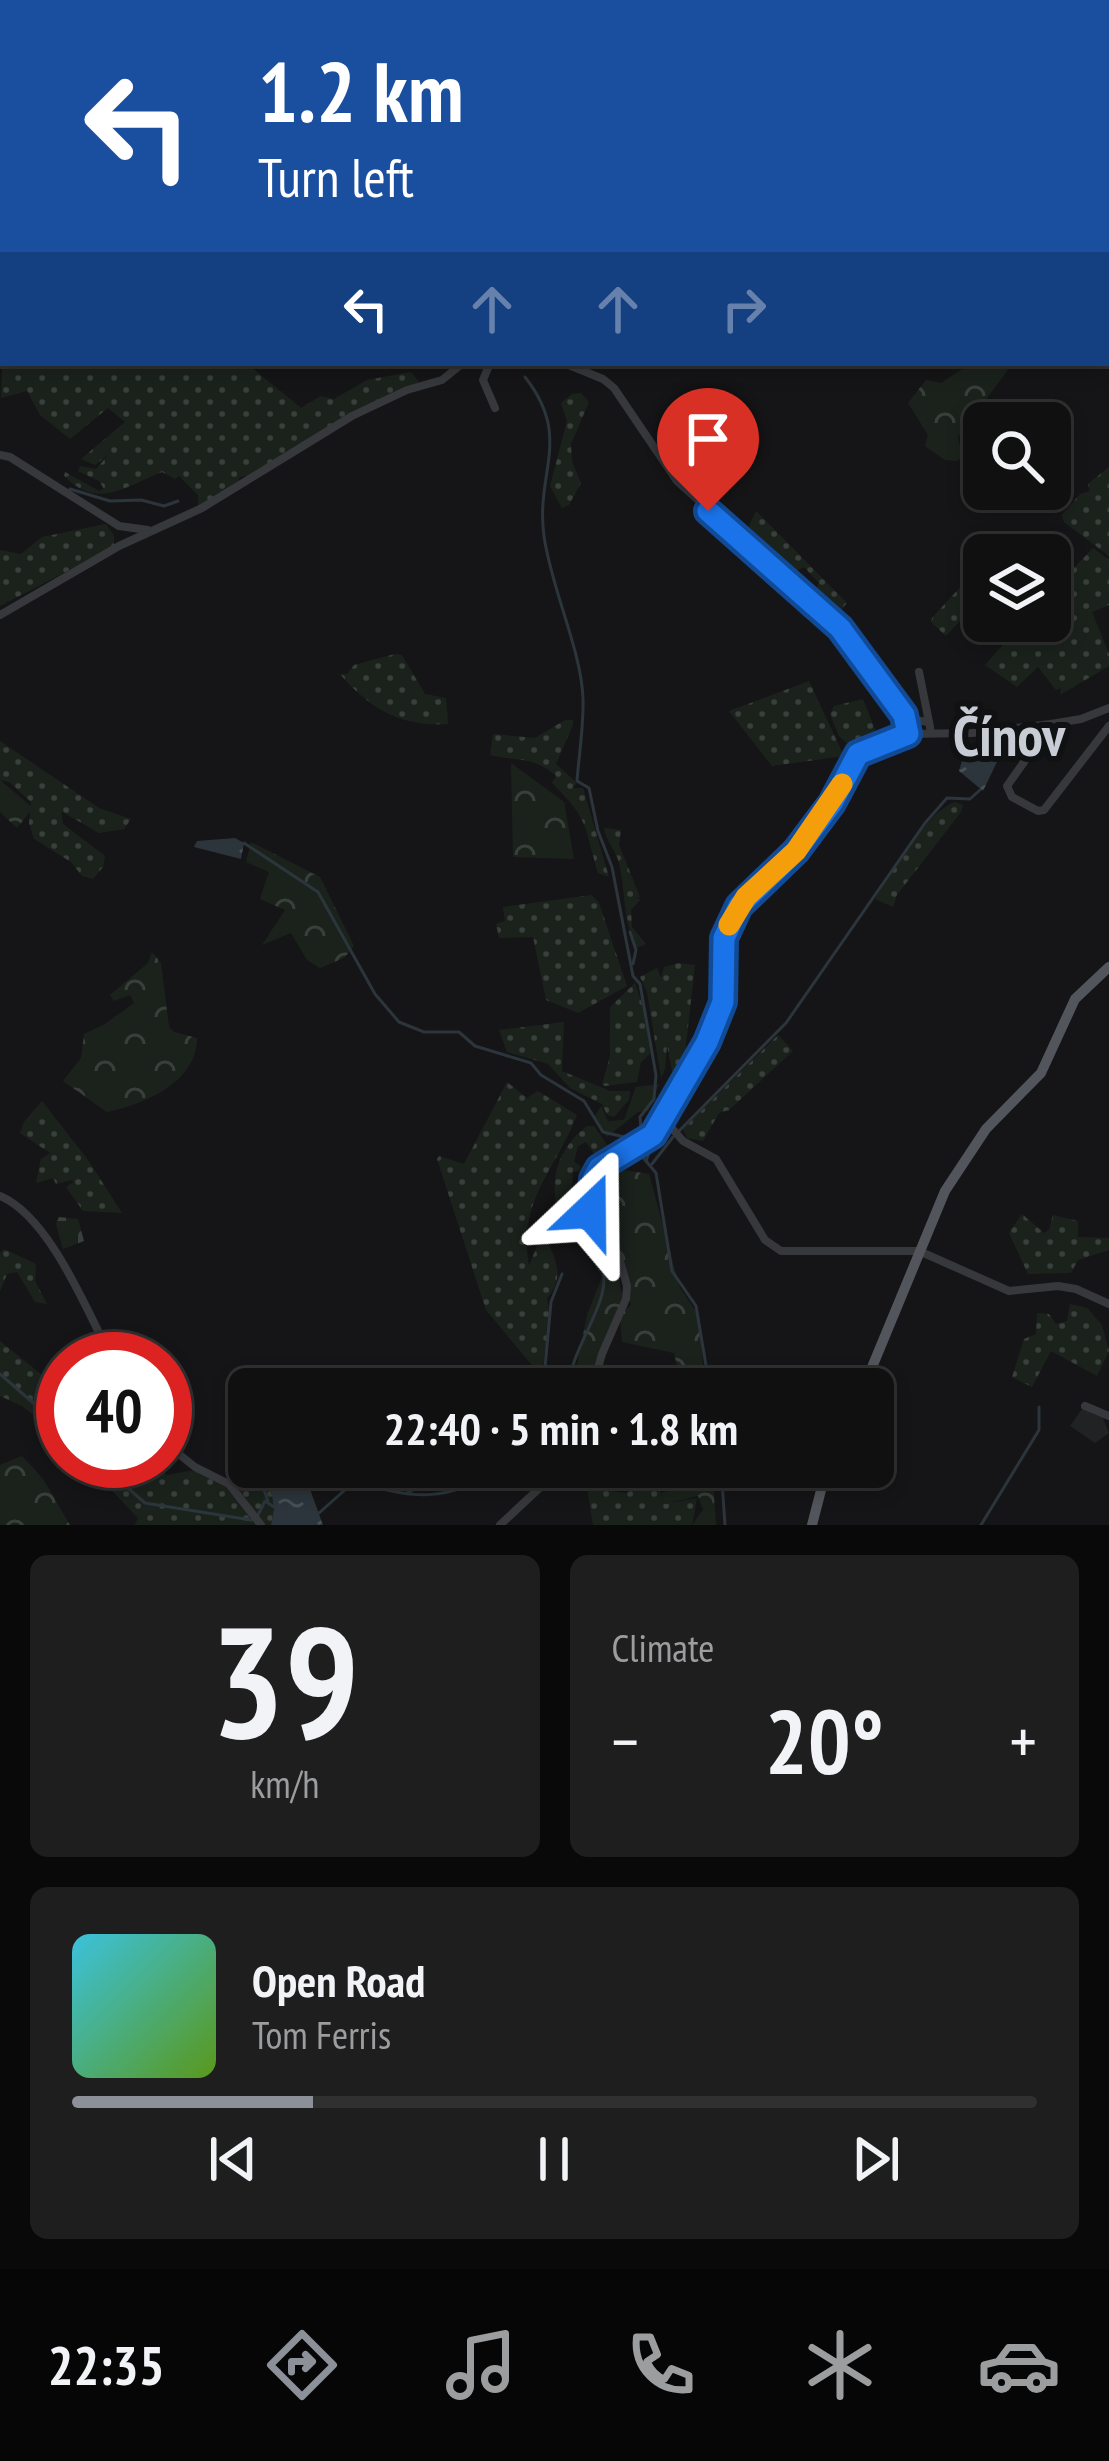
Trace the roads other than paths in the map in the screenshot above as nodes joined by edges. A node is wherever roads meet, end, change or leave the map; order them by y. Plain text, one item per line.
1 (459, 366) edge
2 (489, 366) edge
3 (571, 366) edge
4 (495, 408) dead end
5 (0, 455) edge
6 (119, 526) junction
7 (149, 530) junction
8 (119, 546) junction
9 (0, 615) edge
10 (919, 672) dead end
11 (1109, 708) edge
12 (906, 719) junction
13 (1051, 724) junction
14 (1109, 726) edge
15 (930, 728) junction
16 (908, 734) junction
17 (1109, 968) edge
18 (664, 1119) junction
19 (0, 1196) edge
20 (920, 1251) junction
21 (1109, 1304) edge
22 (98, 1332) edge
23 (598, 1368) edge
24 (872, 1368) edge
25 (1085, 1406) dead end
26 (1109, 1416) edge
27 (192, 1465) edge
28 (540, 1488) edge
29 (822, 1488) edge
30 (261, 1525) edge
31 (500, 1525) edge
32 (812, 1525) edge

1 - 7 street
2 - 4 street
3 - 12 street
5 - 6 street
6 - 7 street
6 - 8 street
7 - 8 street
8 - 9 street
10 - 15 street
11 - 13 street
12 - 15 street
12 - 16 street
13 - 14 street
13 - 15 street
15 - 16 street
16 - 18 street
17 - 20 main road
18 - 20 street
18 - 23 street
19 - 22 street
20 - 21 street
20 - 24 main road
25 - 26 street
27 - 30 street
28 - 31 street
29 - 32 main road

